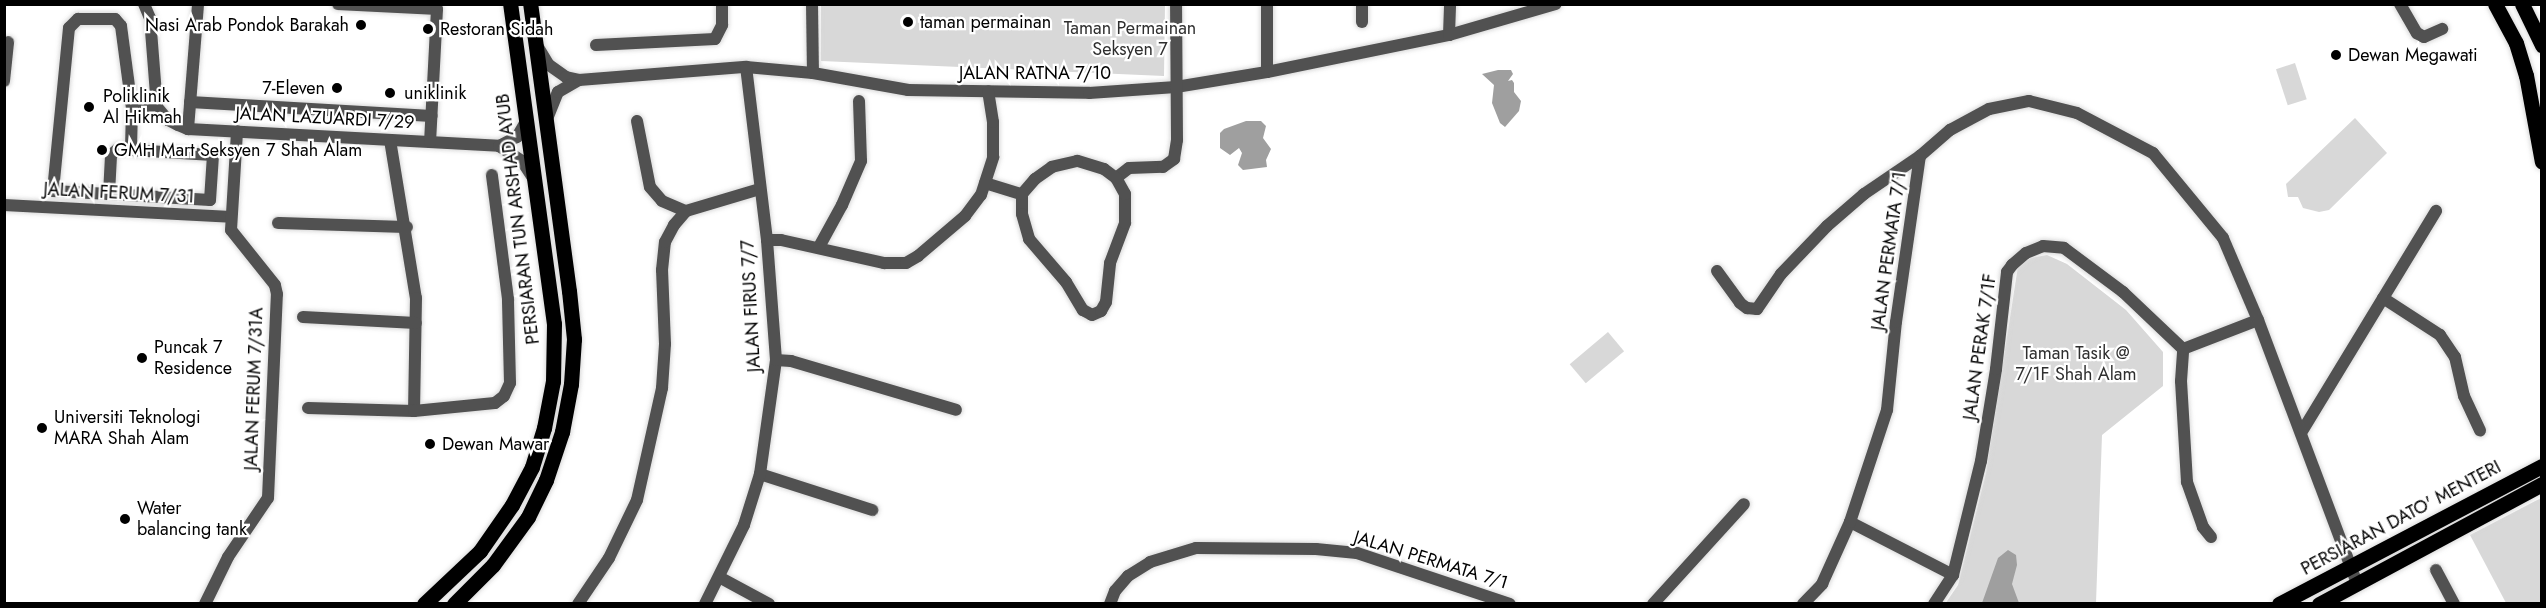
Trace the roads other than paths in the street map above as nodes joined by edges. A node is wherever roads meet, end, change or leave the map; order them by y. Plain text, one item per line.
1 (144, 4) edge
2 (198, 4) edge
3 (338, 4) edge
4 (530, 4) edge
5 (722, 4) edge
6 (812, 4) edge
7 (1176, 4) edge
8 (1267, 4) edge
9 (1362, 4) edge
10 (1450, 4) edge
11 (1556, 4) edge
12 (2400, 4) edge
13 (2494, 4) edge
14 (2522, 4) edge
15 (509, 6) edge
16 (1362, 22) dead end
17 (2442, 29) dead end
18 (1449, 35) junction
19 (8, 42) dead end
20 (537, 45) junction
21 (596, 45) dead end
22 (2541, 45) edge
23 (746, 67) junction
24 (1267, 72) junction
25 (813, 74) junction
26 (579, 80) junction
27 (4, 81) edge
28 (1176, 87) junction
29 (988, 92) junction
30 (859, 101) dead end
31 (190, 102) junction
32 (157, 107) junction
33 (132, 108) junction
34 (432, 116) junction
35 (527, 120) junction
36 (547, 120) junction
37 (637, 121) dead end
38 (188, 129) junction
39 (237, 131) junction
40 (390, 140) junction
41 (430, 142) junction
42 (500, 146) junction
43 (131, 150) junction
44 (1920, 156) junction
45 (2541, 162) edge
46 (492, 175) dead end
47 (1116, 178) junction
48 (985, 183) junction
49 (536, 185) junction
50 (760, 189) junction
51 (109, 194) junction
52 (1022, 194) junction
53 (4, 205) edge
54 (686, 211) junction
55 (2436, 211) dead end
56 (231, 217) junction
57 (278, 223) dead end
58 (406, 227) junction
59 (767, 240) junction
60 (819, 247) junction
61 (1716, 271) dead end
62 (2383, 298) junction
63 (303, 317) dead end
64 (2259, 320) junction
65 (416, 323) junction
66 (2183, 349) junction
67 (776, 360) junction
68 (308, 408) dead end
69 (956, 410) dead end
70 (414, 411) junction
71 (2480, 430) dead end
72 (2301, 433) junction
73 (2541, 466) edge
74 (760, 474) junction
75 (2541, 484) edge
76 (1744, 504) dead end
77 (872, 510) dead end
78 (1850, 522) junction
79 (2211, 537) dead end
80 (2350, 567) junction
81 (2436, 570) dead end
82 (1953, 575) junction
83 (719, 577) junction
84 (2357, 584) junction
85 (205, 603) edge
86 (424, 603) edge
87 (454, 603) edge
88 (578, 603) edge
89 (705, 603) edge
90 (769, 603) edge
91 (1110, 603) edge
92 (1510, 603) edge
93 (1653, 603) edge
94 (1803, 603) edge
95 (1934, 603) edge
96 (2279, 603) edge
97 (2319, 603) edge
98 (2454, 603) edge

1 - 32 street
2 - 31 street
3 - 34 street
4 - 20 main road
5 - 21 street
6 - 25 street
7 - 28 street
8 - 24 street
9 - 16 street
10 - 18 street
11 - 18 street, JALAN RATNA 7/10
12 - 17 street
13 - 45 main road
14 - 22 main road
15 - 35 main road, PERSIARAN TUN ARSHAD AYUB
18 - 24 street, JALAN RATNA 7/10
19 - 27 street
20 - 26 street, JALAN RATNA 7/10
20 - 36 main road
23 - 25 street, JALAN RATNA 7/10
23 - 26 street, JALAN RATNA 7/10
23 - 50 street, JALAN FIRUS 7/7
24 - 28 street, JALAN RATNA 7/10
25 - 29 street, JALAN RATNA 7/10
26 - 36 street
28 - 29 street, JALAN RATNA 7/10
28 - 47 street
29 - 48 street
30 - 60 street
31 - 34 street
31 - 38 street
32 - 33 street
32 - 38 street, JALAN LAZUARDI 7/29
33 - 43 street
33 - 51 street
34 - 41 street
35 - 42 street
35 - 49 main road, PERSIARAN TUN ARSHAD AYUB
36 - 87 main road
37 - 54 street
38 - 39 street, JALAN LAZUARDI 7/29
39 - 40 street, JALAN LAZUARDI 7/29
39 - 56 street, JALAN FERUM 7/31A
40 - 41 street, JALAN LAZUARDI 7/29
40 - 58 street
41 - 42 street, JALAN LAZUARDI 7/29
42 - 49 street
43 - 51 street
43 - 51 street
44 - 61 street
44 - 64 street, JALAN PERMATA 7/1
44 - 78 street, JALAN PERMATA 7/1
46 - 70 street
47 - 52 street
47 - 52 street
48 - 52 street
48 - 60 street
49 - 86 main road, PERSIARAN TUN ARSHAD AYUB
50 - 54 street
50 - 59 street, JALAN FIRUS 7/7
53 - 56 street, JALAN FERUM 7/31
54 - 88 street
55 - 62 street
56 - 85 street, JALAN FERUM 7/31A
57 - 58 street
58 - 65 street
59 - 60 street
59 - 67 street, JALAN FIRUS 7/7
62 - 71 street
62 - 72 street
63 - 65 street
64 - 66 street
64 - 72 street, JALAN PERMATA 7/1
65 - 70 street
66 - 79 street
66 - 82 street, JALAN PERAK 7/1F
67 - 69 street
67 - 74 street, JALAN FIRUS 7/7
68 - 70 street
72 - 80 street, JALAN PERMATA 7/1
73 - 80 main road, PERSIARAN DATO' MENTERI
74 - 77 street
74 - 83 street, JALAN FIRUS 7/7
75 - 84 main road, PERSIARAN DATO' MENTERI
76 - 93 street
78 - 82 street
78 - 94 street, JALAN PERMATA 7/1
80 - 84 street, JALAN PERMATA 7/1
80 - 96 main road, PERSIARAN DATO' MENTERI
81 - 98 street
82 - 95 street, JALAN PERAK 7/1F
83 - 89 street, JALAN FIRUS 7/7
83 - 90 street
84 - 97 main road, PERSIARAN DATO' MENTERI
91 - 92 street, JALAN PERMATA 7/1

